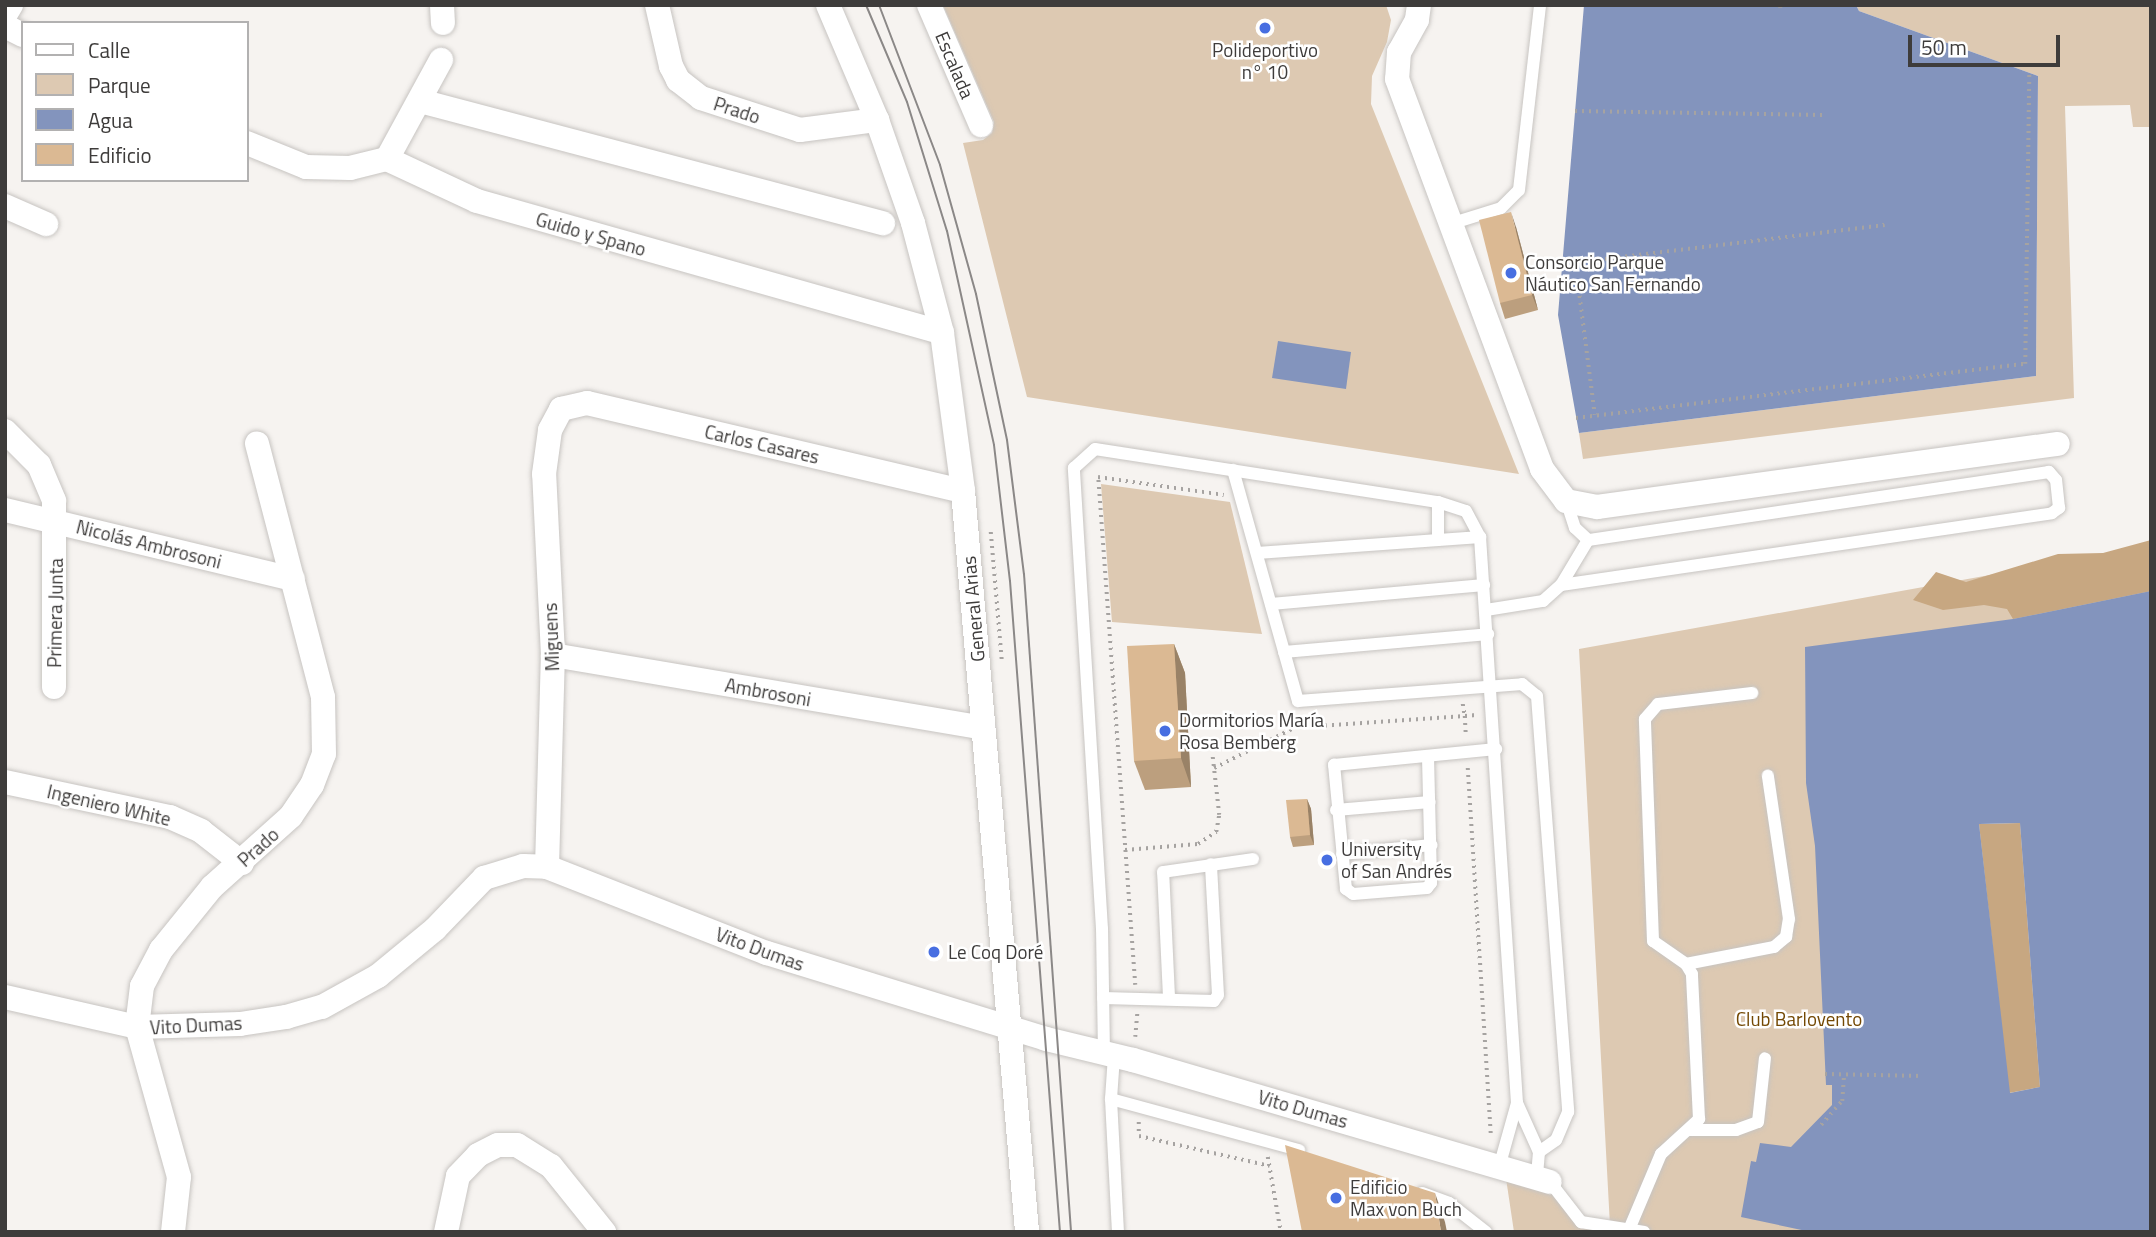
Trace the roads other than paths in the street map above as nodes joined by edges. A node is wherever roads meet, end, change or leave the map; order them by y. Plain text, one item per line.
1 (11, 5) edge
2 (657, 5) edge
3 (828, 5) edge
4 (929, 5) edge
5 (1419, 5) edge
6 (1540, 5) edge
7 (5, 15) edge
8 (5, 26) edge
9 (21, 34) edge
10 (441, 60) dead end
11 (420, 101) junction
12 (877, 120) junction
13 (981, 125) dead end
14 (248, 143) edge
15 (387, 159) junction
16 (5, 206) edge
17 (883, 223) dead end
18 (46, 224) dead end
19 (1450, 224) junction
20 (942, 333) junction
21 (561, 409) joint
22 (5, 431) edge
23 (257, 443) dead end
24 (2058, 444) dead end
25 (1233, 470) junction
26 (963, 491) junction
27 (1566, 501) junction
28 (1438, 502) junction
29 (5, 510) edge
30 (56, 521) junction
31 (1480, 537) junction
32 (1438, 540) junction
33 (1588, 540) junction
34 (1256, 553) junction
35 (293, 579) junction
36 (1484, 585) junction
37 (1561, 585) junction
38 (1271, 604) junction
39 (1486, 610) junction
40 (1488, 634) junction
41 (1284, 652) junction
42 (553, 655) junction
43 (1491, 685) junction
44 (54, 687) dead end
45 (1752, 693) dead end
46 (983, 728) junction
47 (1496, 749) junction
48 (1428, 757) junction
49 (1768, 776) dead end
50 (5, 782) edge
51 (1430, 802) junction
52 (1336, 810) junction
53 (1432, 845) junction
54 (1342, 854) junction
55 (1253, 859) dead end
56 (242, 863) junction
57 (1211, 864) junction
58 (547, 867) junction
59 (1686, 964) junction
60 (5, 997) edge
61 (1169, 997) junction
62 (1103, 998) junction
63 (137, 1027) junction
64 (1008, 1027) junction
65 (1117, 1057) junction
66 (1765, 1058) dead end
67 (1111, 1099) junction
68 (1517, 1103) junction
69 (1690, 1130) junction
70 (1539, 1152) junction
71 (1314, 1156) edge
72 (1496, 1163) junction
73 (1543, 1179) junction
74 (1412, 1190) edge
75 (1628, 1231) edge
76 (173, 1232) edge
77 (446, 1232) edge
78 (604, 1232) edge
79 (1027, 1232) edge
80 (1118, 1232) edge
81 (1486, 1232) edge
82 (1644, 1232) edge

1 - 7 street
2 - 12 street, Prado
3 - 12 street, General Arias
4 - 13 street, Escalada
5 - 19 street
6 - 19 lane
8 - 9 street
10 - 11 street
11 - 15 street
11 - 17 street
12 - 20 street, General Arias
14 - 15 street
15 - 20 street, Guido y Spano
16 - 18 street
19 - 27 street
20 - 26 street, General Arias
21 - 26 street, Carlos Casares
21 - 42 street, Miguens
22 - 30 street, Primera Junta
23 - 35 street, Prado
24 - 27 street
25 - 28 lane
25 - 34 lane
25 - 62 lane
26 - 46 street, General Arias
27 - 33 lane
28 - 31 lane
28 - 32 lane
29 - 30 street, Nicolás Ambrosoni
30 - 35 street, Nicolás Ambrosoni
30 - 44 street, Primera Junta
31 - 32 lane
31 - 36 lane
32 - 34 lane
33 - 37 lane
33 - 37 lane
34 - 38 lane
35 - 56 street, Prado
36 - 38 lane
36 - 39 lane
37 - 39 lane
38 - 41 lane
39 - 40 lane
40 - 41 lane
40 - 43 lane
41 - 43 lane
42 - 46 street, Ambrosoni
42 - 58 street, Miguens
43 - 47 lane
43 - 70 lane
45 - 59 lane
46 - 64 street, General Arias
47 - 48 lane
47 - 68 lane
48 - 51 lane
48 - 52 lane
49 - 59 lane
50 - 56 street, Ingeniero White
51 - 52 lane
51 - 53 lane
52 - 54 lane
53 - 54 lane
53 - 54 lane
55 - 57 lane
56 - 63 street, Prado
57 - 61 lane
57 - 61 lane
58 - 63 street, Vito Dumas
58 - 64 street, Vito Dumas
59 - 69 lane
60 - 63 street, Vito Dumas
61 - 62 lane
62 - 65 lane
63 - 76 street, Prado
64 - 65 street, Vito Dumas
64 - 79 street, General Arias
65 - 67 lane
65 - 72 street, Vito Dumas
66 - 69 lane
67 - 71 lane
67 - 80 lane
68 - 70 lane
68 - 72 lane
69 - 75 lane
70 - 73 lane
72 - 73 street, Vito Dumas
73 - 75 lane
74 - 81 lane
75 - 82 lane
77 - 78 street

